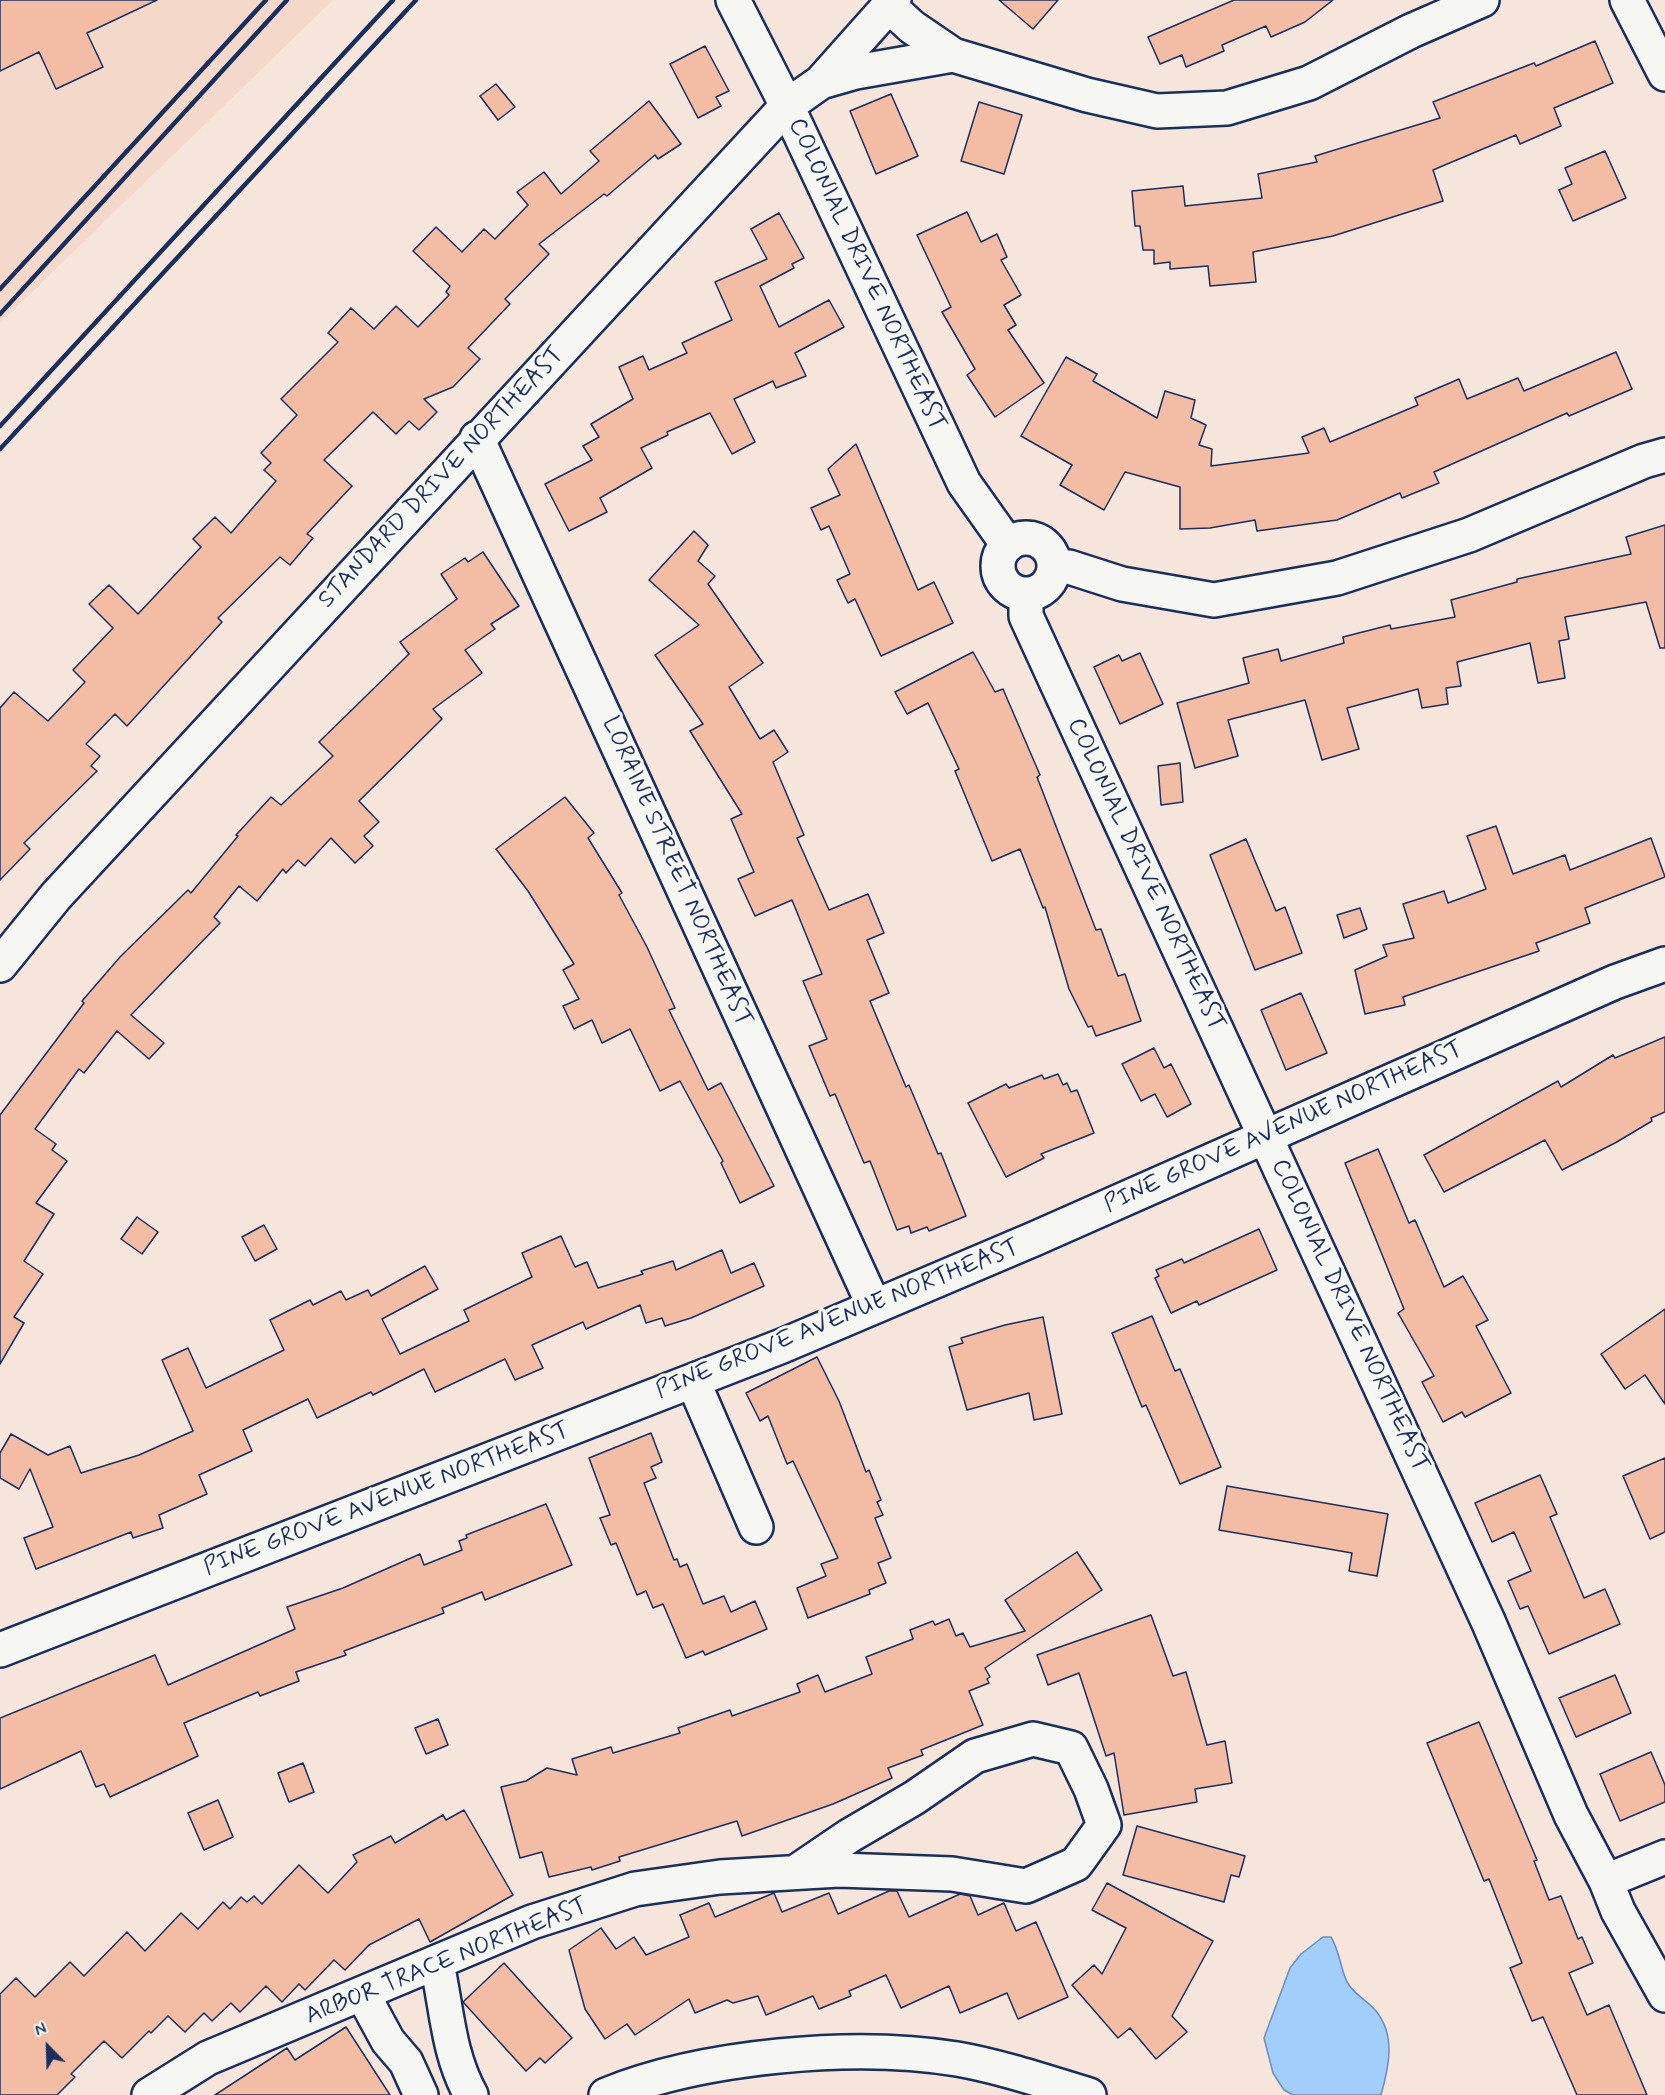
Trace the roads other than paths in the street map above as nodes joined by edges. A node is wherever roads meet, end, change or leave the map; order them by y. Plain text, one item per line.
1 (733, 0) edge
2 (1482, 0) edge
3 (1627, 0) edge
4 (891, 3) edge
5 (953, 54) junction
6 (1665, 74) edge
7 (821, 82) junction
8 (787, 106) junction
9 (477, 438) junction
10 (1665, 455) edge
11 (1008, 545) junction
12 (1054, 567) junction
13 (1026, 594) junction
14 (1665, 964) edge
15 (0, 965) edge
16 (1265, 1135) junction
17 (874, 1306) junction
18 (693, 1381) junction
19 (756, 1527) dead end
20 (0, 1650) edge
21 (1665, 1857) edge
22 (796, 1872) junction
23 (1606, 1881) junction
24 (437, 1964) junction
25 (363, 1995) junction
26 (1665, 1995) edge
27 (148, 2095) edge
28 (421, 2095) edge
29 (471, 2095) edge
30 (606, 2095) edge
31 (1089, 2095) edge

1 - 8 street, COLONIAL DRIVE NORTHEAST
2 - 5 street
3 - 6 street
4 - 5 street
4 - 7 street, STANDARD DRIVE NORTHEAST
5 - 7 street
7 - 8 street, STANDARD DRIVE NORTHEAST
8 - 9 street, STANDARD DRIVE NORTHEAST
8 - 11 street, COLONIAL DRIVE NORTHEAST
9 - 15 street, STANDARD DRIVE NORTHEAST
9 - 17 street, LORAINE STREET NORTHEAST
10 - 12 street
11 - 12 street
11 - 13 street
12 - 13 street
13 - 16 street, COLONIAL DRIVE NORTHEAST
14 - 16 street, PINE GROVE AVENUE NORTHEAST
16 - 17 street, PINE GROVE AVENUE NORTHEAST
16 - 23 street, COLONIAL DRIVE NORTHEAST
17 - 18 street, PINE GROVE AVENUE NORTHEAST
18 - 19 street
18 - 20 street, PINE GROVE AVENUE NORTHEAST
21 - 23 street
22 - 22 street, ARBOR TRACE NORTHEAST
22 - 24 street, ARBOR TRACE NORTHEAST
23 - 26 street, COLONIAL DRIVE NORTHEAST
24 - 25 street, ARBOR TRACE NORTHEAST
24 - 29 street
25 - 27 street, ARBOR TRACE NORTHEAST
25 - 28 street
30 - 31 street

